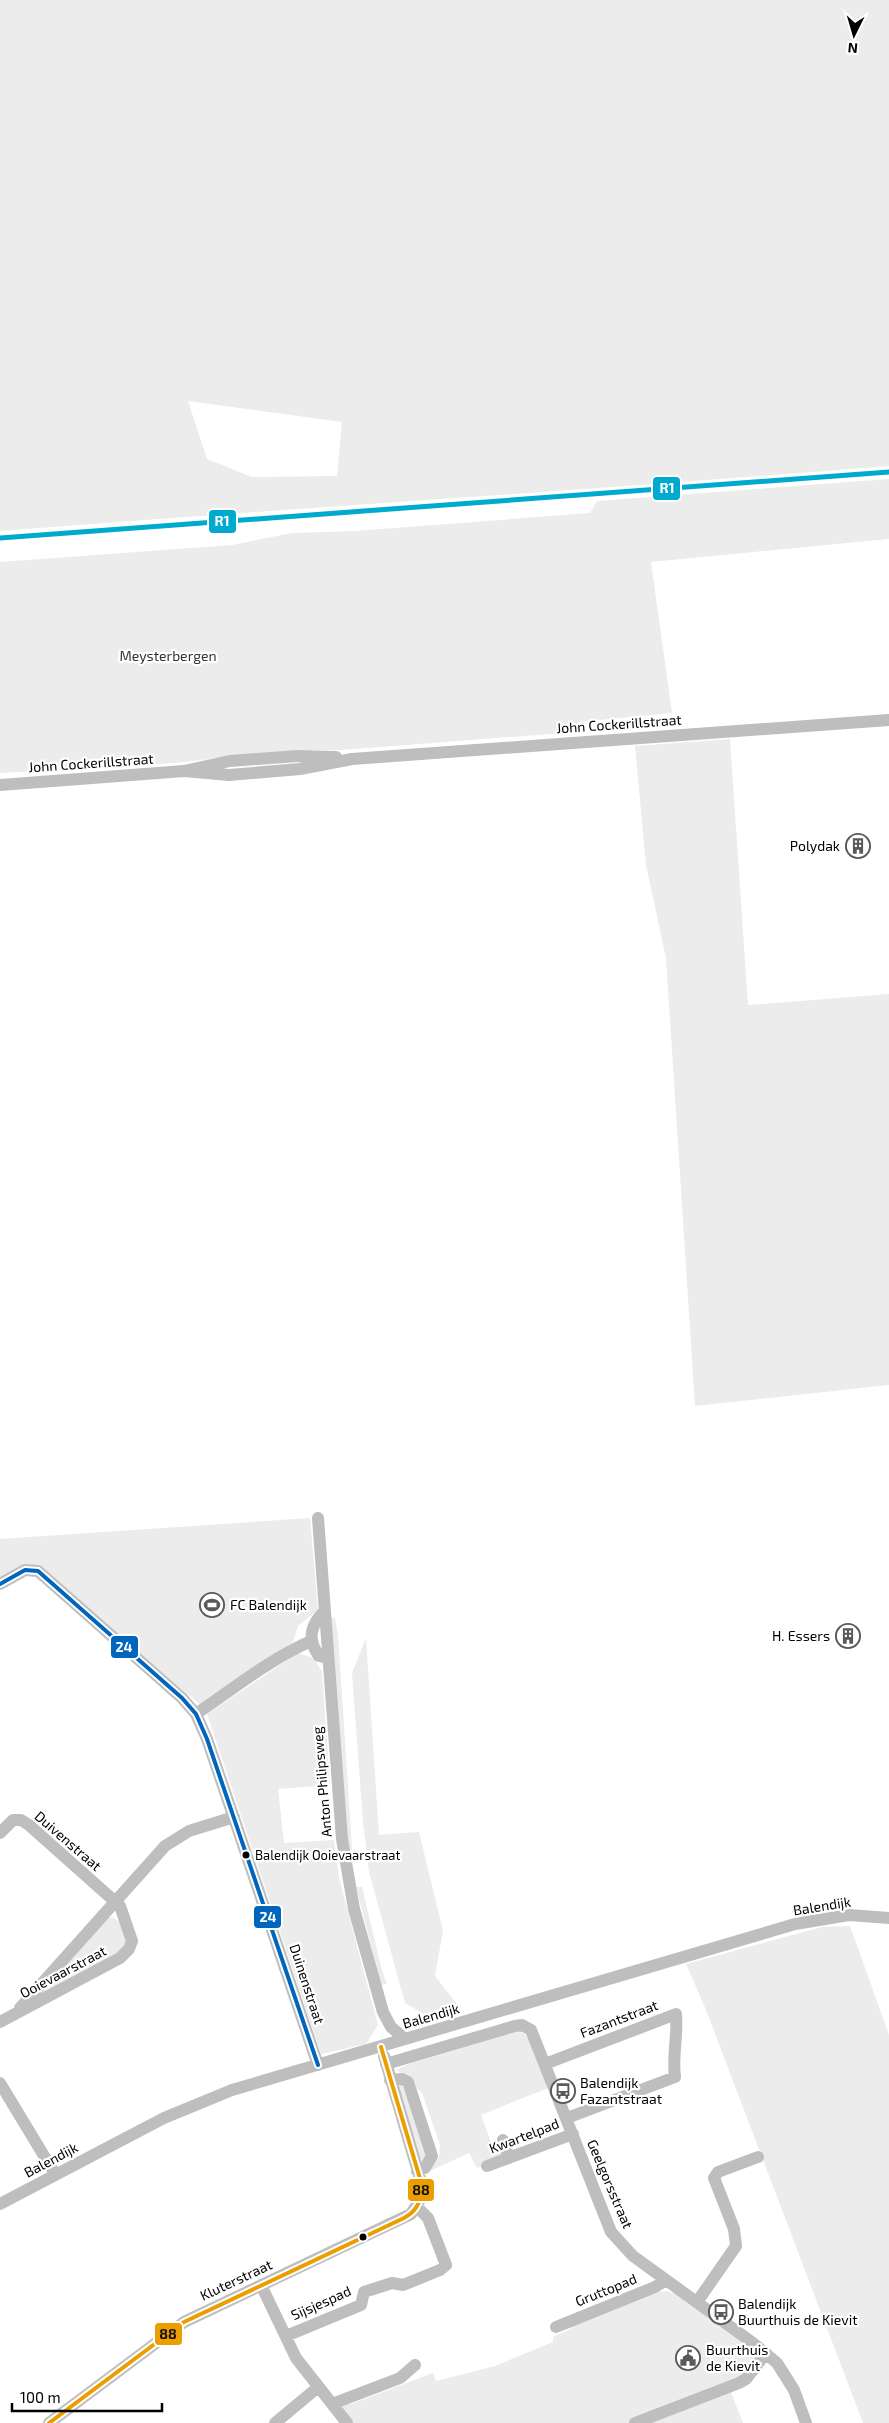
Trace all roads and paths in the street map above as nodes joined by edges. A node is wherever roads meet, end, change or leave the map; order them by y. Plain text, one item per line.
1 (889, 720) edge
2 (0, 784) edge
3 (318, 1518) dead end
4 (0, 1584) edge
5 (324, 1611) junction
6 (311, 1641) junction
7 (328, 1658) junction
8 (196, 1714) junction
9 (234, 1817) junction
10 (0, 1833) edge
11 (115, 1901) junction
12 (889, 1918) edge
13 (527, 2004) junction
14 (14, 2014) junction
15 (0, 2022) edge
16 (526, 2027) junction
17 (405, 2039) junction
18 (381, 2047) junction
19 (386, 2064) junction
20 (545, 2064) junction
21 (318, 2065) junction
22 (390, 2080) junction
23 (0, 2083) edge
24 (566, 2118) junction
25 (573, 2134) junction
26 (503, 2140) dead end
27 (758, 2157) dead end
28 (509, 2158) junction
29 (487, 2166) dead end
30 (417, 2171) junction
31 (55, 2174) junction
32 (0, 2204) edge
33 (417, 2208) junction
34 (666, 2280) junction
35 (261, 2285) junction
36 (697, 2302) junction
37 (556, 2327) dead end
38 (286, 2336) junction
39 (766, 2353) junction
40 (415, 2365) dead end
41 (317, 2388) junction
42 (332, 2404) junction
43 (49, 2423) edge
44 (275, 2423) edge
45 (346, 2423) edge
46 (635, 2423) edge
47 (806, 2423) edge

1 - 2 street, John Cockerillstraat
3 - 5 street, Anton Philipsweg
4 - 8 street, Duinenstraat
5 - 6 street
5 - 7 street, Anton Philipsweg
6 - 7 street
6 - 8 street
7 - 17 street, Anton Philipsweg
8 - 9 street, Duinenstraat
9 - 11 street, Ooievaarstraat
9 - 21 street, Duinenstraat
10 - 11 street, Duivenstraat
11 - 14 street, Ooievaarstraat
11 - 14 street, Ooievaarstraat
12 - 13 street, Balendijk
13 - 16 street
13 - 17 street, Balendijk
14 - 15 street, Ooievaarstraat
16 - 19 street
16 - 20 street, Geelgorsstraat
17 - 18 street, Balendijk
18 - 19 street
18 - 21 street, Balendijk
19 - 22 street
20 - 24 street, Geelgorsstraat
20 - 24 street, Fazantstraat
21 - 31 street, Balendijk
22 - 30 street
22 - 30 street
23 - 31 street
24 - 25 street, Geelgorsstraat
25 - 28 street, Kwartelpad
25 - 34 street, Geelgorsstraat
26 - 28 street
27 - 36 street
28 - 29 street, Kwartelpad
30 - 33 street
31 - 32 street, Balendijk
33 - 35 street, Kluterstraat
33 - 38 street, Sijsjespad
34 - 36 street, Geelgorsstraat
34 - 37 street, Gruttopad
35 - 38 street
35 - 43 street, Kluterstraat
36 - 39 street, Geelgorsstraat
38 - 41 street
39 - 46 street
39 - 47 street, Geelgorsstraat
40 - 42 street
41 - 42 street
41 - 44 street
42 - 45 street

